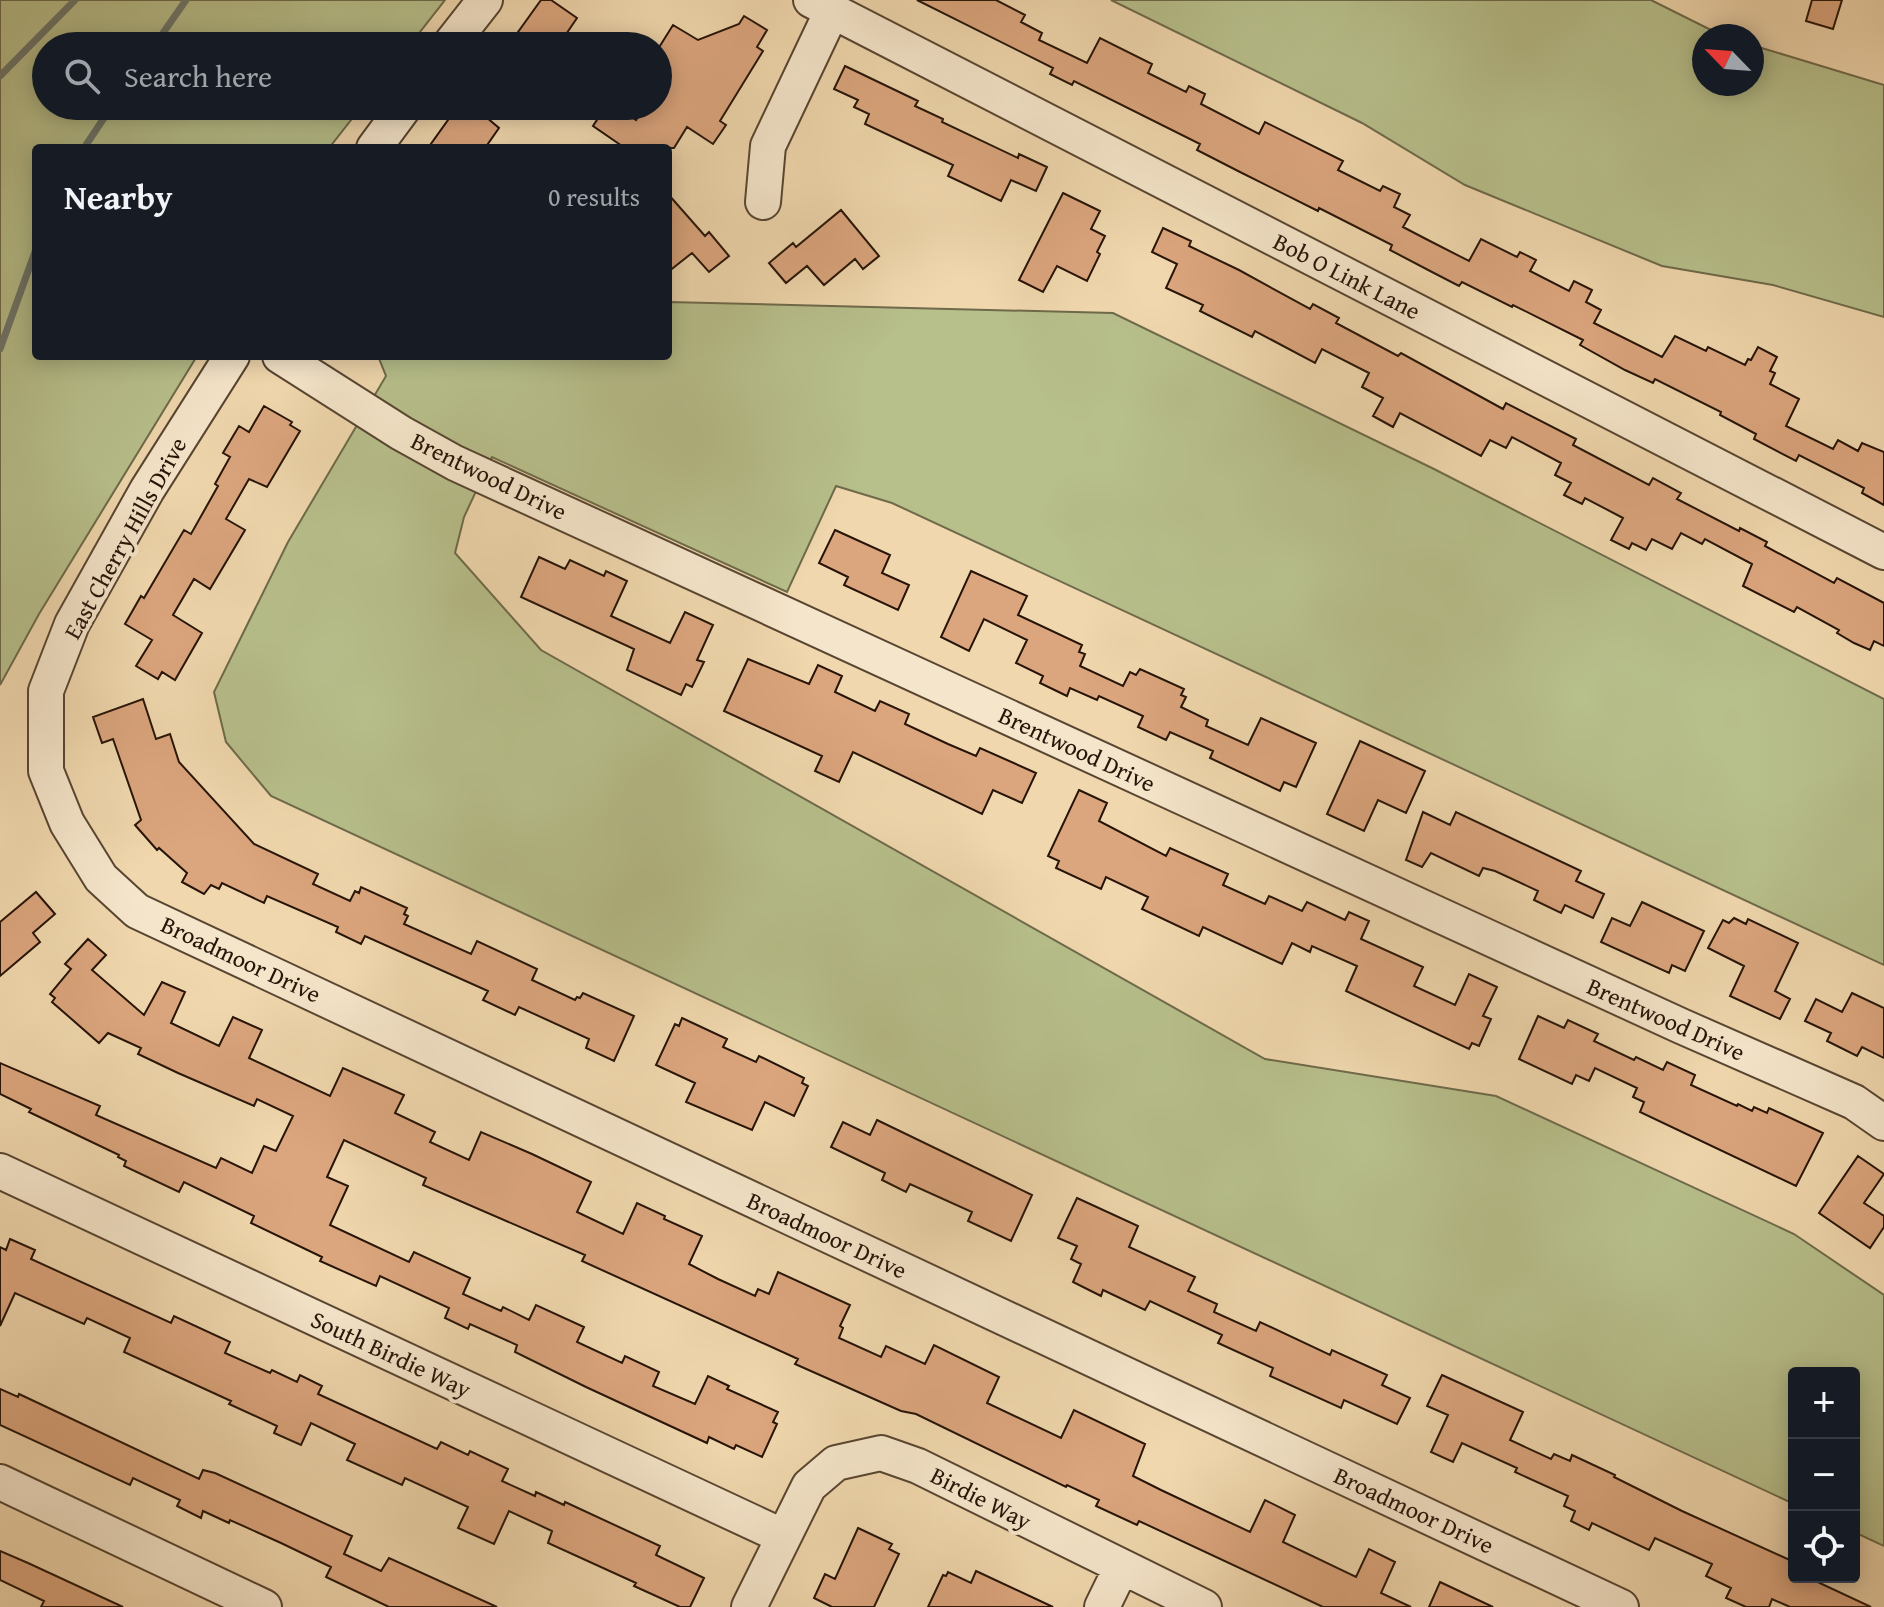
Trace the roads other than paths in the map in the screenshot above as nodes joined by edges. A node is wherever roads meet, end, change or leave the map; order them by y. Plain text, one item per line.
1 (485, 0) edge
2 (822, 5) edge
3 (460, 32) edge
4 (395, 120) edge
5 (377, 144) edge
6 (763, 202) dead end
7 (229, 360) edge
8 (286, 360) edge
9 (1884, 552) edge
10 (67, 823) joint
11 (1884, 1123) edge
12 (0, 1171) edge
13 (0, 1482) edge
14 (782, 1536) junction
15 (1121, 1568) junction
16 (264, 1607) edge
17 (749, 1607) edge
18 (1102, 1607) edge
19 (1204, 1607) edge
20 (1621, 1607) edge

1 - 3 street
2 - 6 street
2 - 9 street, Bob O Link Lane
4 - 5 street
7 - 10 street, East Cherry Hills Drive
8 - 11 street, Brentwood Drive
10 - 20 street, Broadmoor Drive
12 - 14 street, South Birdie Way
13 - 16 street
14 - 15 street, Birdie Way
14 - 17 street, Birdie Way
15 - 18 street
15 - 19 street, Birdie Way

